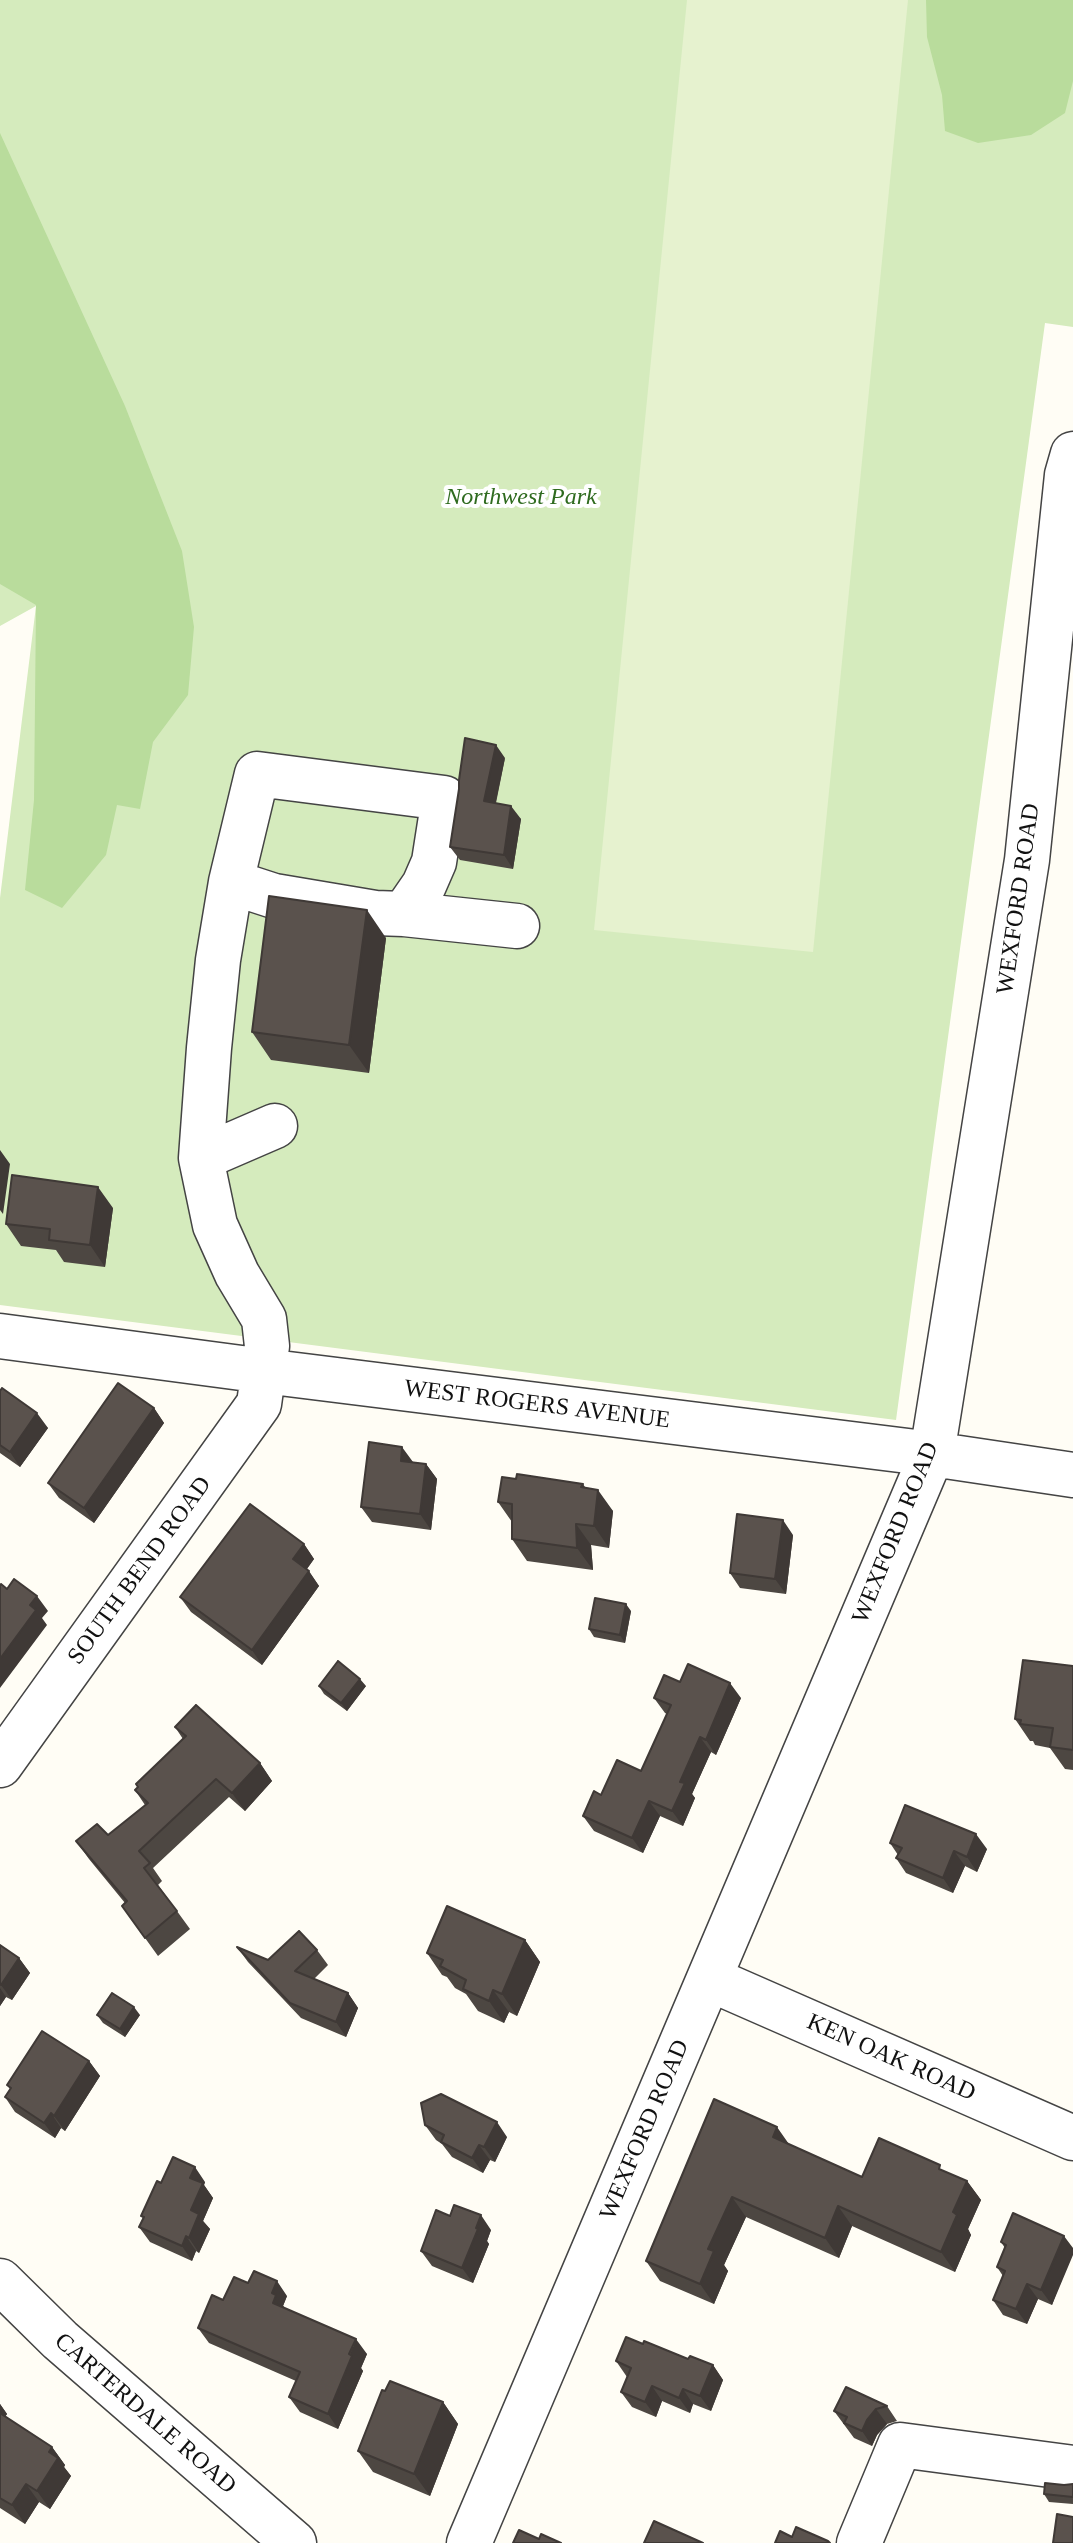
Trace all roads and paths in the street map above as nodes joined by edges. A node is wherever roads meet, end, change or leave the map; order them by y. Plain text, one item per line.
1 (1073, 454) edge
2 (231, 882) junction
3 (404, 914) junction
4 (517, 926) dead end
5 (275, 1126) dead end
6 (201, 1158) junction
7 (0, 1336) edge
8 (264, 1371) junction
9 (932, 1454) junction
10 (1073, 1475) edge
11 (0, 1765) edge
12 (710, 1979) junction
13 (1073, 2138) edge
14 (0, 2281) edge
15 (1073, 2468) edge
16 (294, 2543) edge
17 (469, 2543) edge
18 (859, 2543) edge

1 - 9 street, WEXFORD ROAD
2 - 3 street
2 - 3 street, SOUTH BEND ROAD
2 - 6 street, SOUTH BEND ROAD
3 - 4 street
5 - 6 street
6 - 8 street, SOUTH BEND ROAD
7 - 8 street, WEST ROGERS AVENUE
8 - 9 street, WEST ROGERS AVENUE
8 - 11 street, SOUTH BEND ROAD
9 - 10 street, WEST ROGERS AVENUE
9 - 12 street, WEXFORD ROAD
12 - 13 street, KEN OAK ROAD
12 - 17 street, WEXFORD ROAD
14 - 16 street, CARTERDALE ROAD
15 - 18 street

